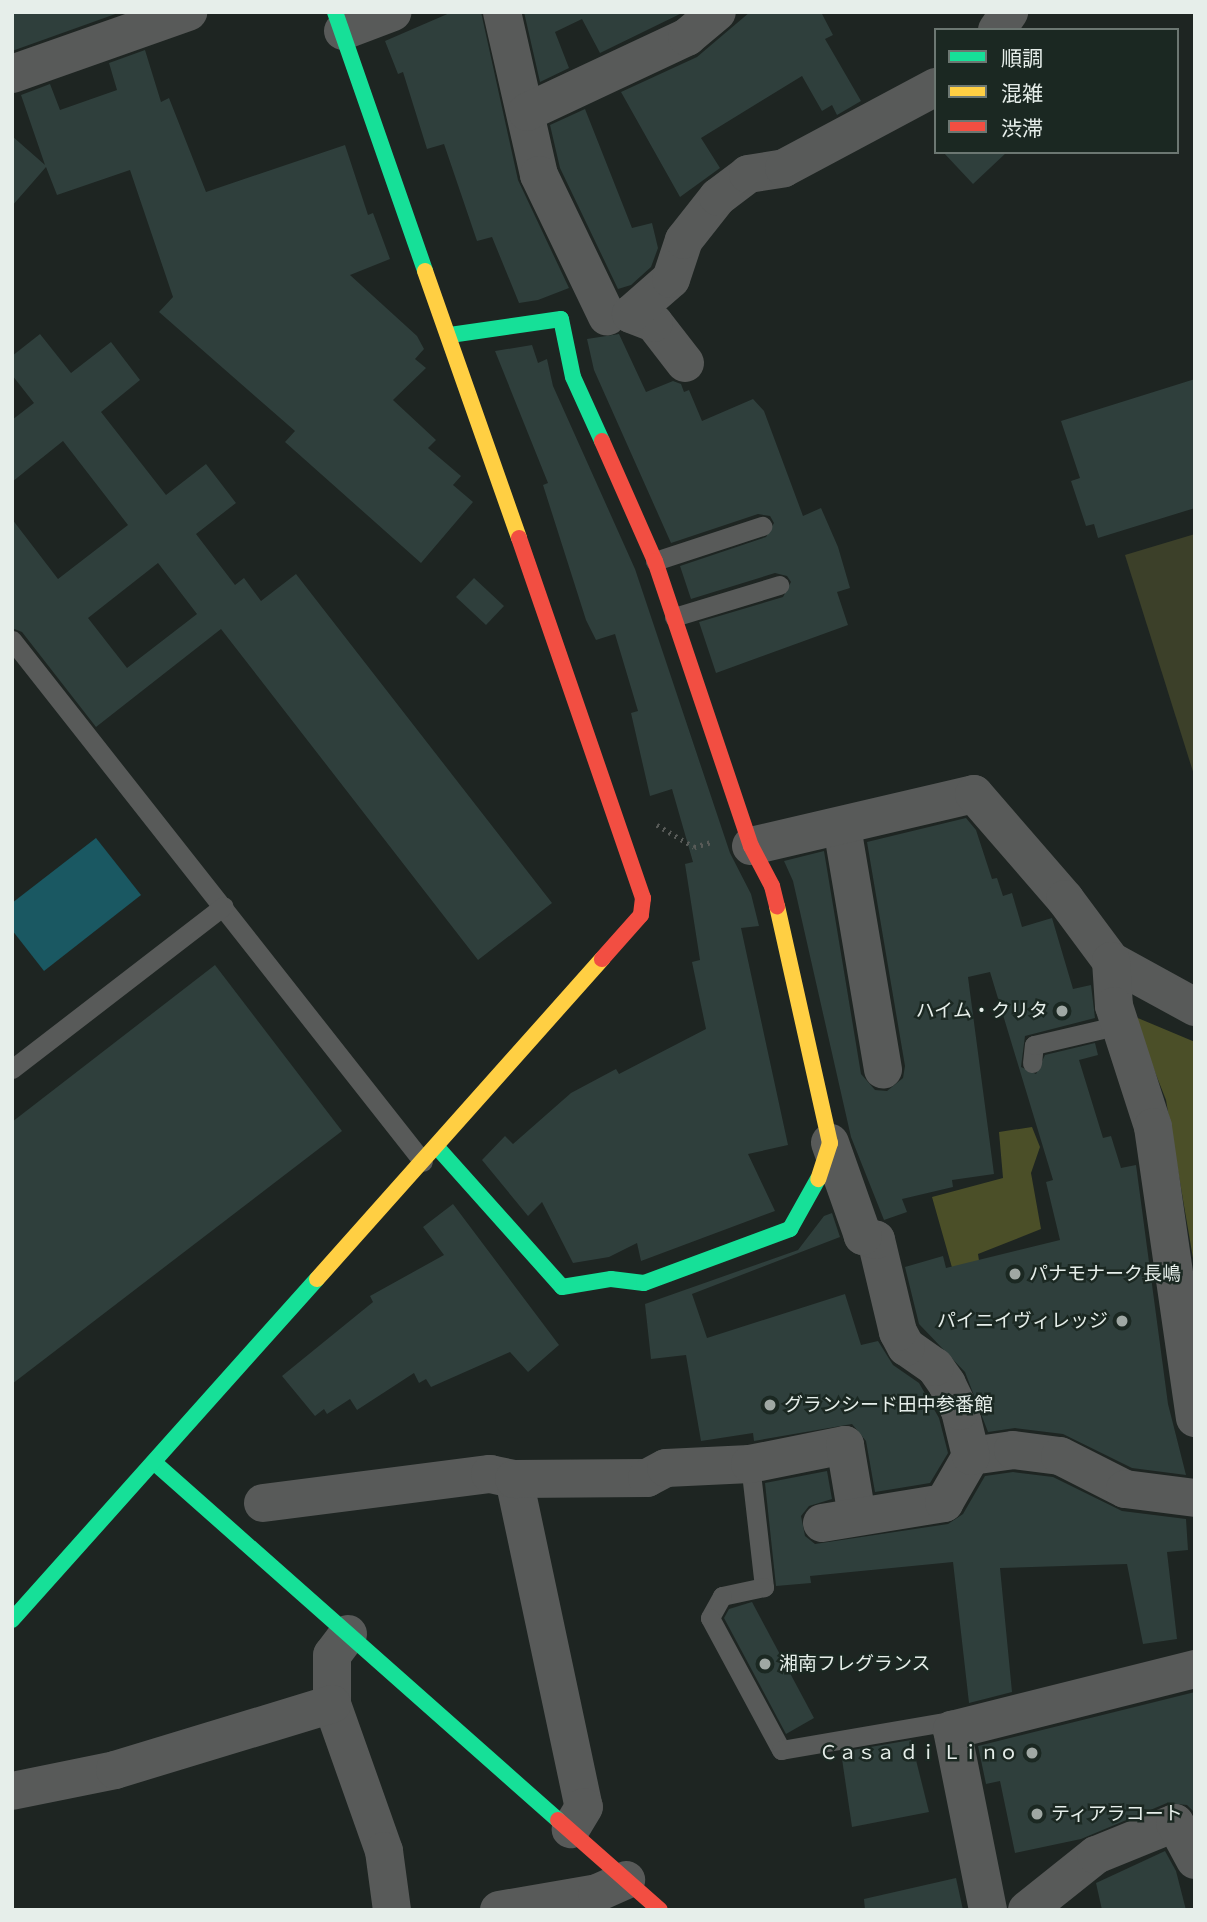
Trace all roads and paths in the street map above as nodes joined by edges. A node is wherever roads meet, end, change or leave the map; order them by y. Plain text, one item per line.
1 (188, 12) edge
2 (393, 12) edge
3 (502, 12) edge
4 (716, 12) edge
5 (1009, 12) edge
6 (339, 22) edge
7 (998, 28) edge
8 (12, 74) edge
9 (934, 88) edge
10 (527, 112) junction
11 (619, 315) junction
12 (561, 319) junction
13 (450, 335) junction
14 (685, 363) dead end
15 (762, 526) dead end
16 (655, 561) junction
17 (779, 585) dead end
18 (674, 617) junction
19 (12, 640) edge
20 (620, 825) junction
21 (842, 827) junction
22 (749, 839) junction
23 (224, 906) junction
24 (1111, 961) junction
25 (1195, 1007) edge
26 (1119, 1025) junction
27 (1032, 1063) dead end
28 (12, 1069) edge
29 (883, 1070) dead end
30 (830, 1143) junction
31 (436, 1146) junction
32 (423, 1162) junction
33 (1195, 1418) edge
34 (971, 1456) junction
35 (156, 1464) junction
36 (750, 1464) junction
37 (514, 1479) junction
38 (1195, 1498) edge
39 (263, 1503) dead end
40 (12, 1620) edge
41 (348, 1634) junction
42 (1195, 1669) edge
43 (332, 1704) junction
44 (952, 1730) junction
45 (12, 1791) edge
46 (571, 1829) junction
47 (1195, 1860) edge
48 (626, 1880) junction
49 (392, 1910) edge
50 (499, 1910) edge
51 (660, 1910) edge
52 (988, 1910) edge
53 (1027, 1910) edge

1 - 8 street
2 - 6 street
3 - 10 street
4 - 10 street
5 - 7 street
6 - 13 street
9 - 11 street
10 - 11 street
11 - 12 street
11 - 14 street
12 - 13 street
12 - 16 street
13 - 20 street
15 - 16 lane
16 - 18 street
17 - 18 lane
18 - 22 street
19 - 23 lane
20 - 22 path
20 - 31 street
21 - 22 street
21 - 24 street
21 - 29 street
22 - 30 street
23 - 28 lane
23 - 32 lane
24 - 25 street
24 - 26 street
26 - 27 lane
26 - 33 street
30 - 31 street
30 - 34 street
31 - 32 street
32 - 35 street
34 - 36 street
34 - 38 street
35 - 40 street
35 - 41 street
36 - 37 street
36 - 44 lane
37 - 39 street
37 - 46 street
41 - 43 street
41 - 46 street
42 - 44 street
43 - 45 street
43 - 49 street
44 - 52 street
46 - 48 street
47 - 53 street
48 - 50 street
48 - 51 street

